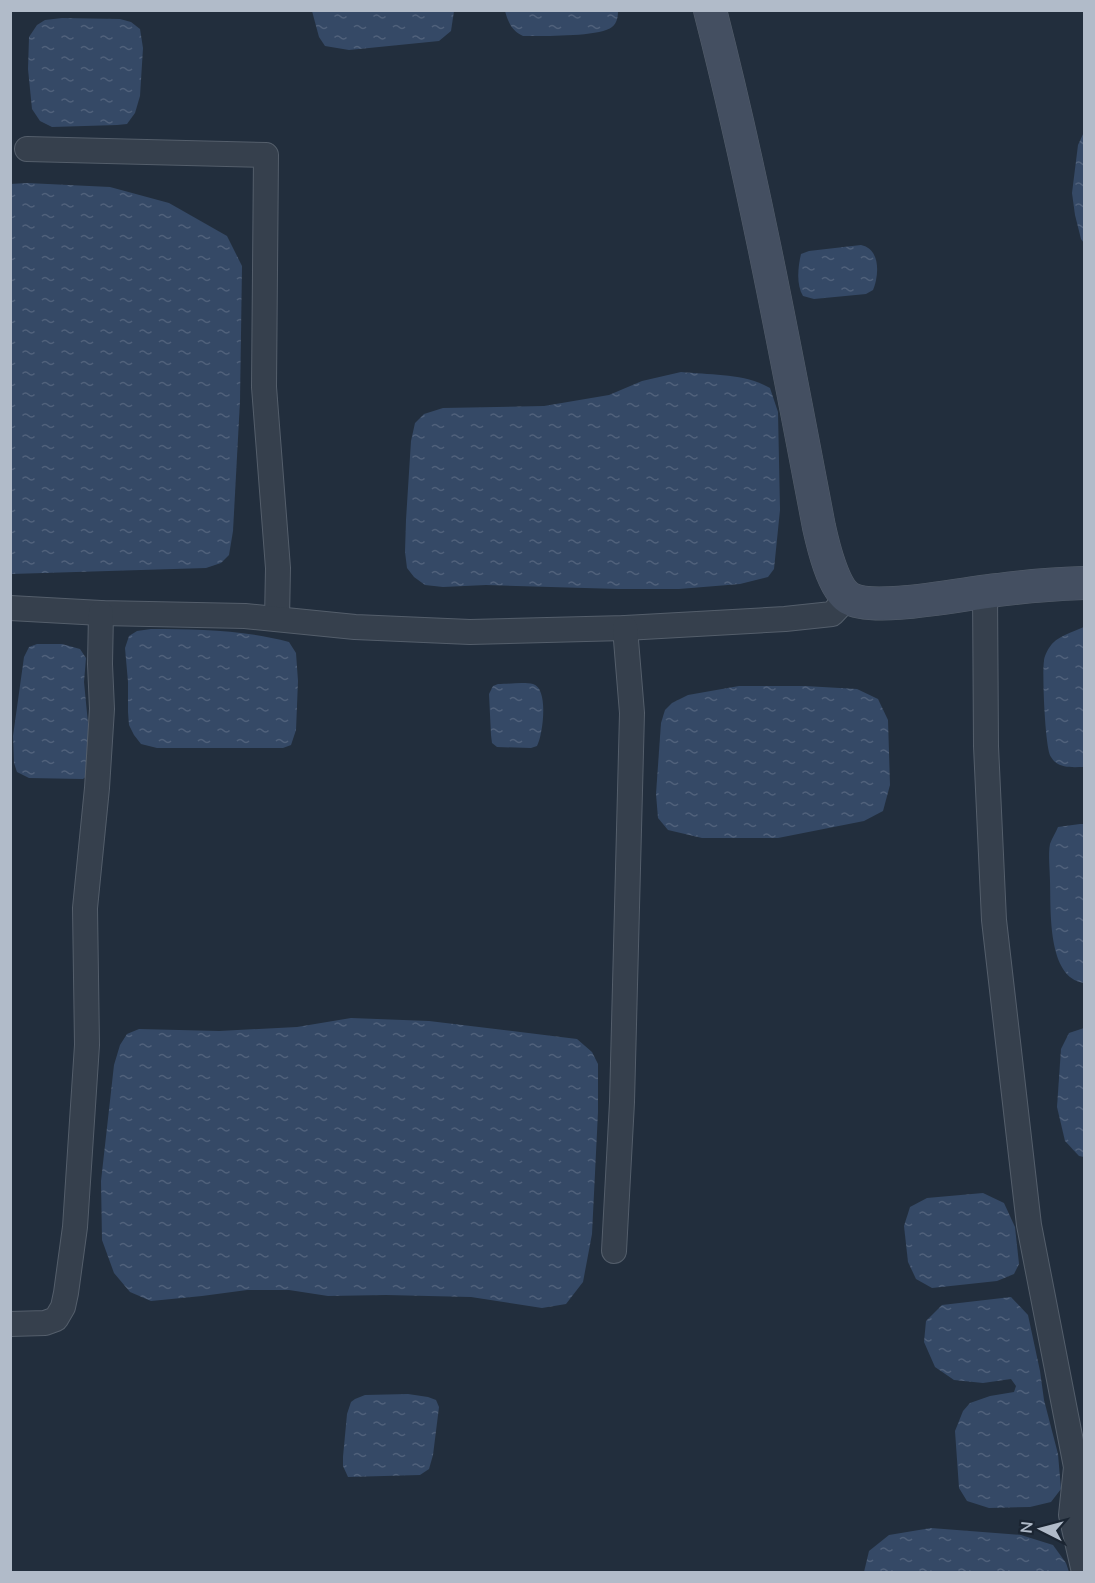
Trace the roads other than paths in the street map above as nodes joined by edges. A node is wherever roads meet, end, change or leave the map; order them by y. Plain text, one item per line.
1 (710, 10) edge
2 (27, 149) dead end
3 (1084, 583) edge
4 (985, 591) junction
5 (848, 597) junction
6 (10, 608) edge
7 (101, 613) junction
8 (277, 619) junction
9 (625, 628) junction
10 (614, 1251) dead end
11 (10, 1324) edge
12 (1084, 1572) edge

1 - 5 street
2 - 8 street
3 - 4 street
4 - 5 street
4 - 12 street
5 - 9 street
6 - 7 street
7 - 8 street
7 - 11 street
8 - 9 street
9 - 10 street

